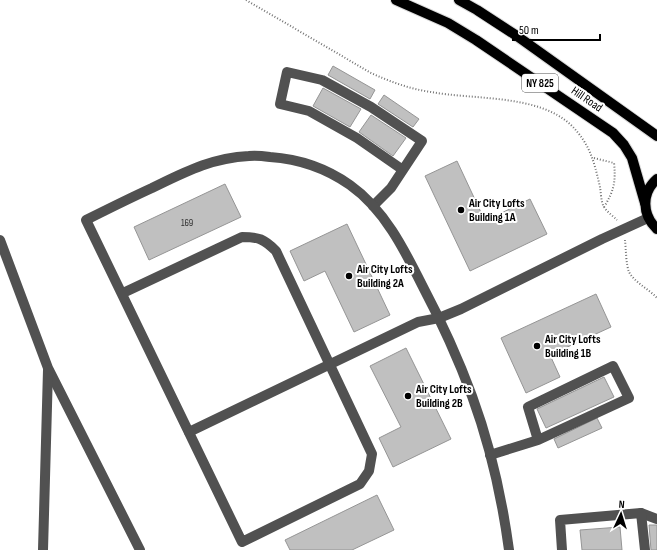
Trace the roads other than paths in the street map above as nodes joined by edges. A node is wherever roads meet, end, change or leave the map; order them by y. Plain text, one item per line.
1 (396, 0) edge
2 (459, 0) edge
3 (657, 136) edge
4 (403, 170) junction
5 (657, 179) edge
6 (644, 203) junction
7 (373, 206) junction
8 (648, 218) junction
9 (657, 229) edge
10 (0, 240) edge
11 (123, 293) junction
12 (439, 318) junction
13 (330, 364) junction
14 (48, 368) junction
15 (189, 432) junction
16 (538, 440) junction
17 (490, 454) junction
18 (641, 513) junction
19 (657, 519) edge
20 (43, 550) edge
21 (140, 550) edge
22 (509, 550) edge
23 (562, 550) edge
24 (645, 550) edge

1 - 6 main road, Hill Road / NY 825
2 - 3 main road, Hill Road / NY 825
4 - 4 street
4 - 7 street
5 - 6 main road
6 - 8 main road, NY 825
7 - 11 street
7 - 12 street
8 - 9 main road, NY 825
8 - 12 street
10 - 14 street
11 - 13 street
11 - 15 street
12 - 13 street
12 - 17 street
13 - 15 street
13 - 15 street
14 - 20 street
14 - 21 street
16 - 16 street
16 - 17 street
17 - 22 street
18 - 19 street
18 - 23 street
18 - 24 street

